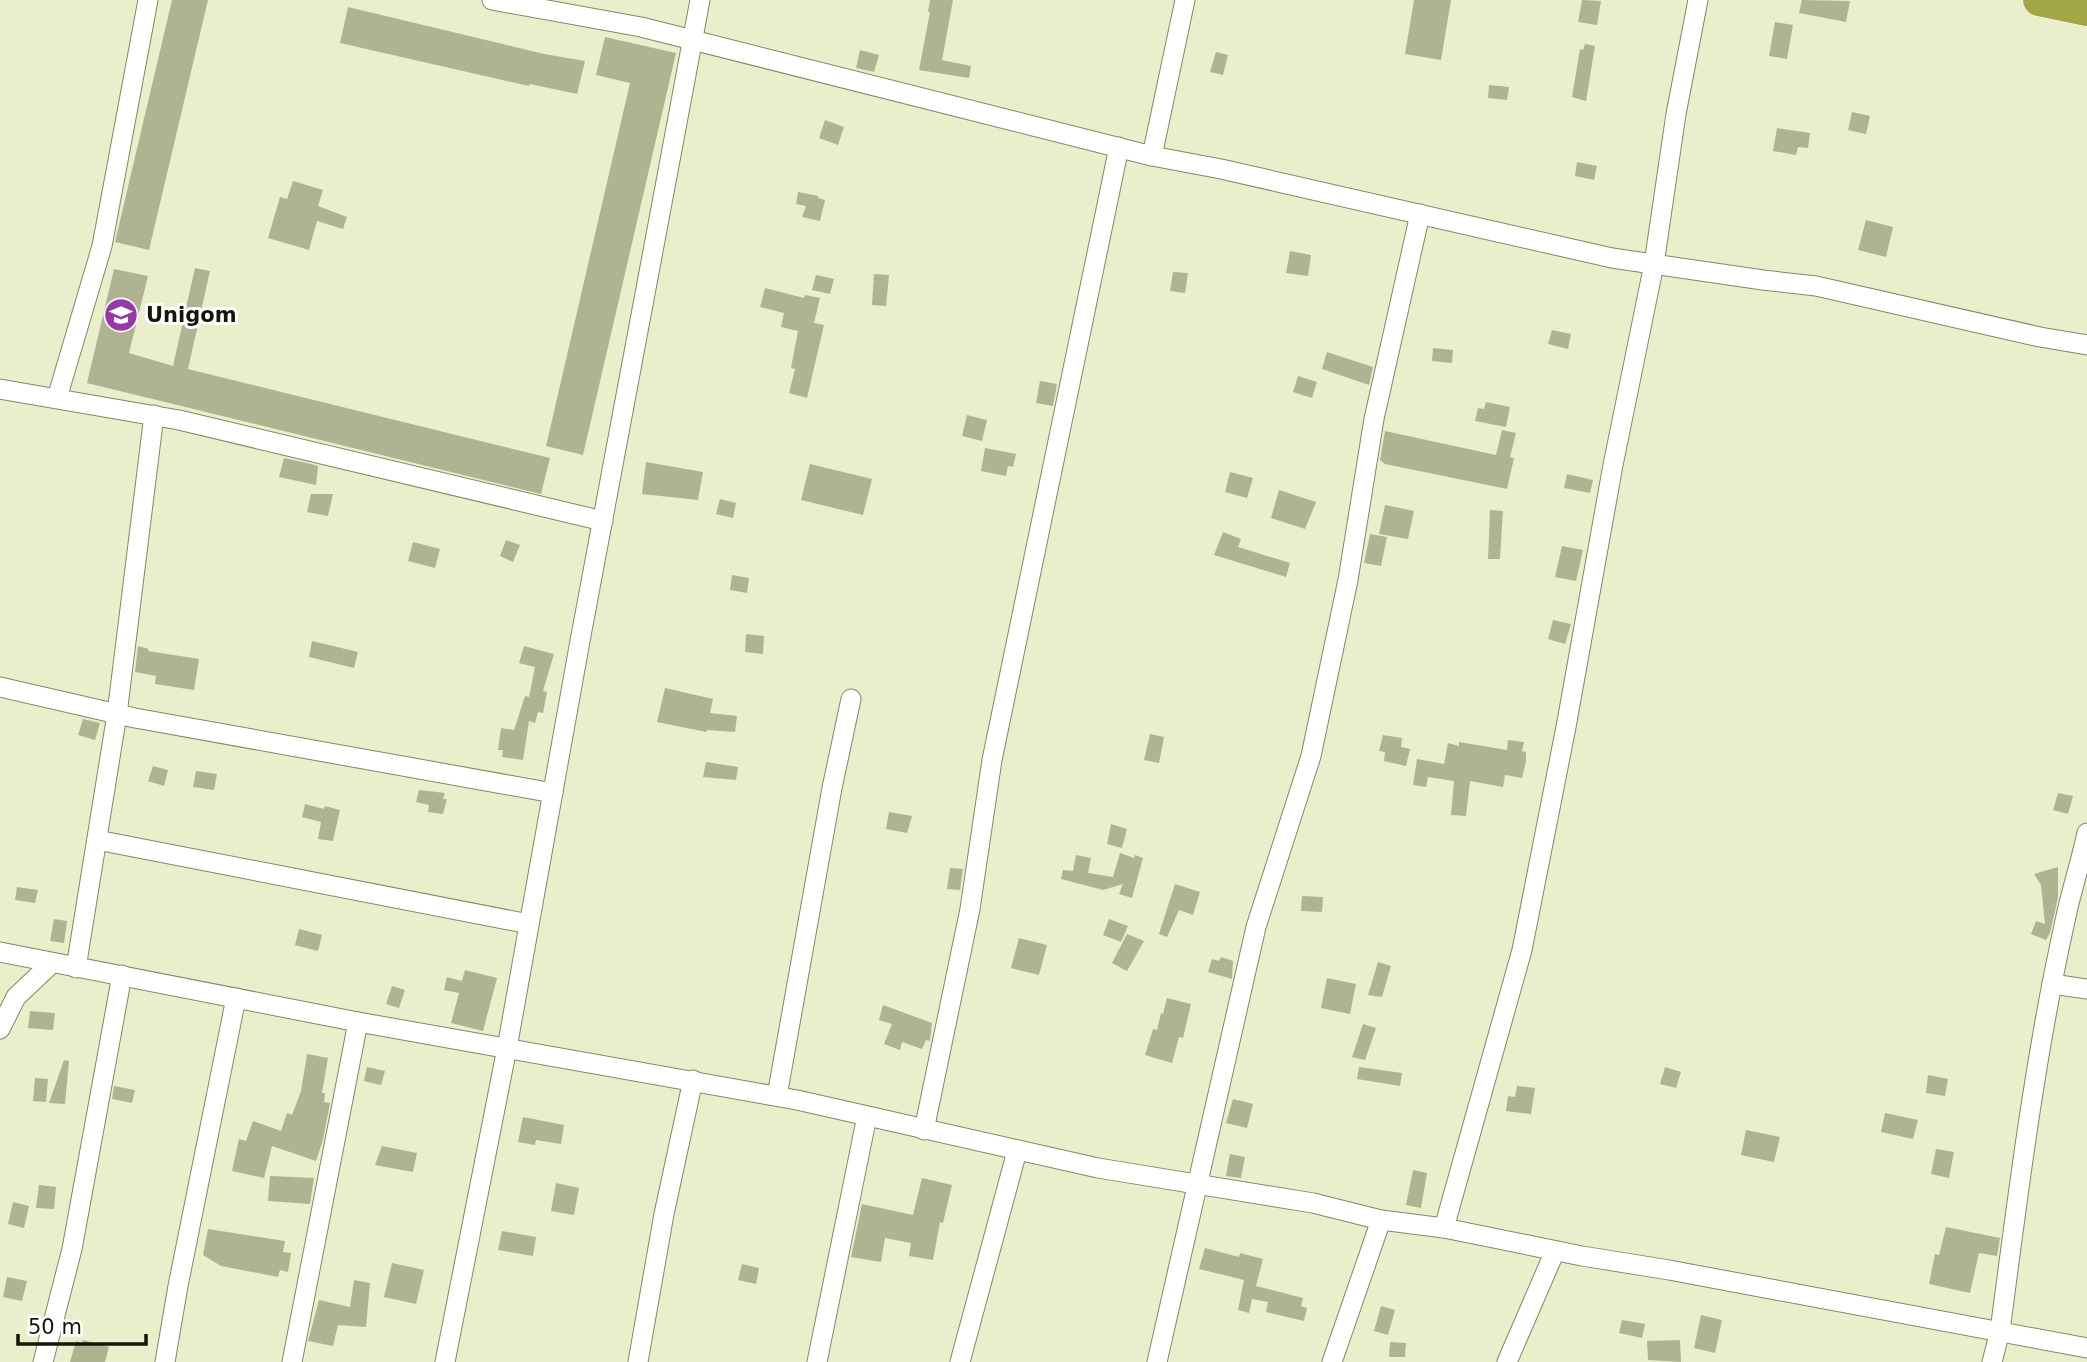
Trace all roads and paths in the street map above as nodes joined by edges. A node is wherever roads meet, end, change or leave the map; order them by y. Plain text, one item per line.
1 (148, 0) edge
2 (492, 0) edge
3 (700, 0) edge
4 (1185, 0) edge
5 (1698, 0) edge
6 (2039, 0) edge
7 (2087, 10) edge
8 (692, 41) junction
9 (1119, 147) junction
10 (1152, 156) junction
11 (1420, 214) junction
12 (1654, 264) junction
13 (2087, 345) edge
14 (0, 388) edge
15 (57, 398) junction
16 (154, 415) junction
17 (603, 521) junction
18 (0, 687) edge
19 (851, 699) dead end
20 (117, 714) junction
21 (552, 793) junction
22 (2087, 835) edge
23 (97, 840) junction
24 (529, 924) junction
25 (0, 952) edge
26 (52, 963) junction
27 (76, 968) junction
28 (122, 975) junction
29 (2052, 984) junction
30 (2087, 989) edge
31 (236, 998) junction
32 (358, 1022) junction
33 (0, 1029) edge
34 (507, 1048) junction
35 (693, 1080) junction
36 (777, 1096) junction
37 (867, 1116) junction
38 (924, 1129) junction
39 (1017, 1151) junction
40 (1198, 1183) junction
41 (1381, 1220) junction
42 (1444, 1228) junction
43 (1555, 1251) junction
44 (2000, 1331) junction
45 (2087, 1348) edge
46 (44, 1362) edge
47 (165, 1362) edge
48 (292, 1362) edge
49 (445, 1362) edge
50 (638, 1362) edge
51 (817, 1362) edge
52 (960, 1362) edge
53 (1157, 1362) edge
54 (1332, 1362) edge
55 (1507, 1362) edge
56 (1992, 1362) edge

1 - 15 street
2 - 8 street
3 - 8 street
4 - 10 street
5 - 12 street
6 - 7 highway
8 - 9 street
8 - 17 street
9 - 10 street
9 - 38 street
10 - 11 street
11 - 12 street
11 - 40 street
12 - 13 street
12 - 42 street
14 - 15 street
15 - 16 street
16 - 17 street
16 - 20 street
17 - 21 street
18 - 20 street
19 - 36 street
20 - 21 street
20 - 23 street
21 - 24 street
22 - 29 street
23 - 24 street
23 - 27 street
24 - 34 street
25 - 26 street
26 - 27 street
26 - 33 street
27 - 28 street
28 - 31 street
28 - 46 street
29 - 30 street
29 - 44 street
31 - 32 street
31 - 47 street
32 - 34 street
32 - 48 street
34 - 35 street
34 - 49 street
35 - 36 street
35 - 50 street
36 - 37 street
37 - 38 street
37 - 51 street
38 - 39 street
39 - 40 street
39 - 52 street
40 - 41 street
40 - 53 street
41 - 42 street
41 - 54 street
42 - 43 street
43 - 44 street
43 - 55 street
44 - 45 street
44 - 56 street

